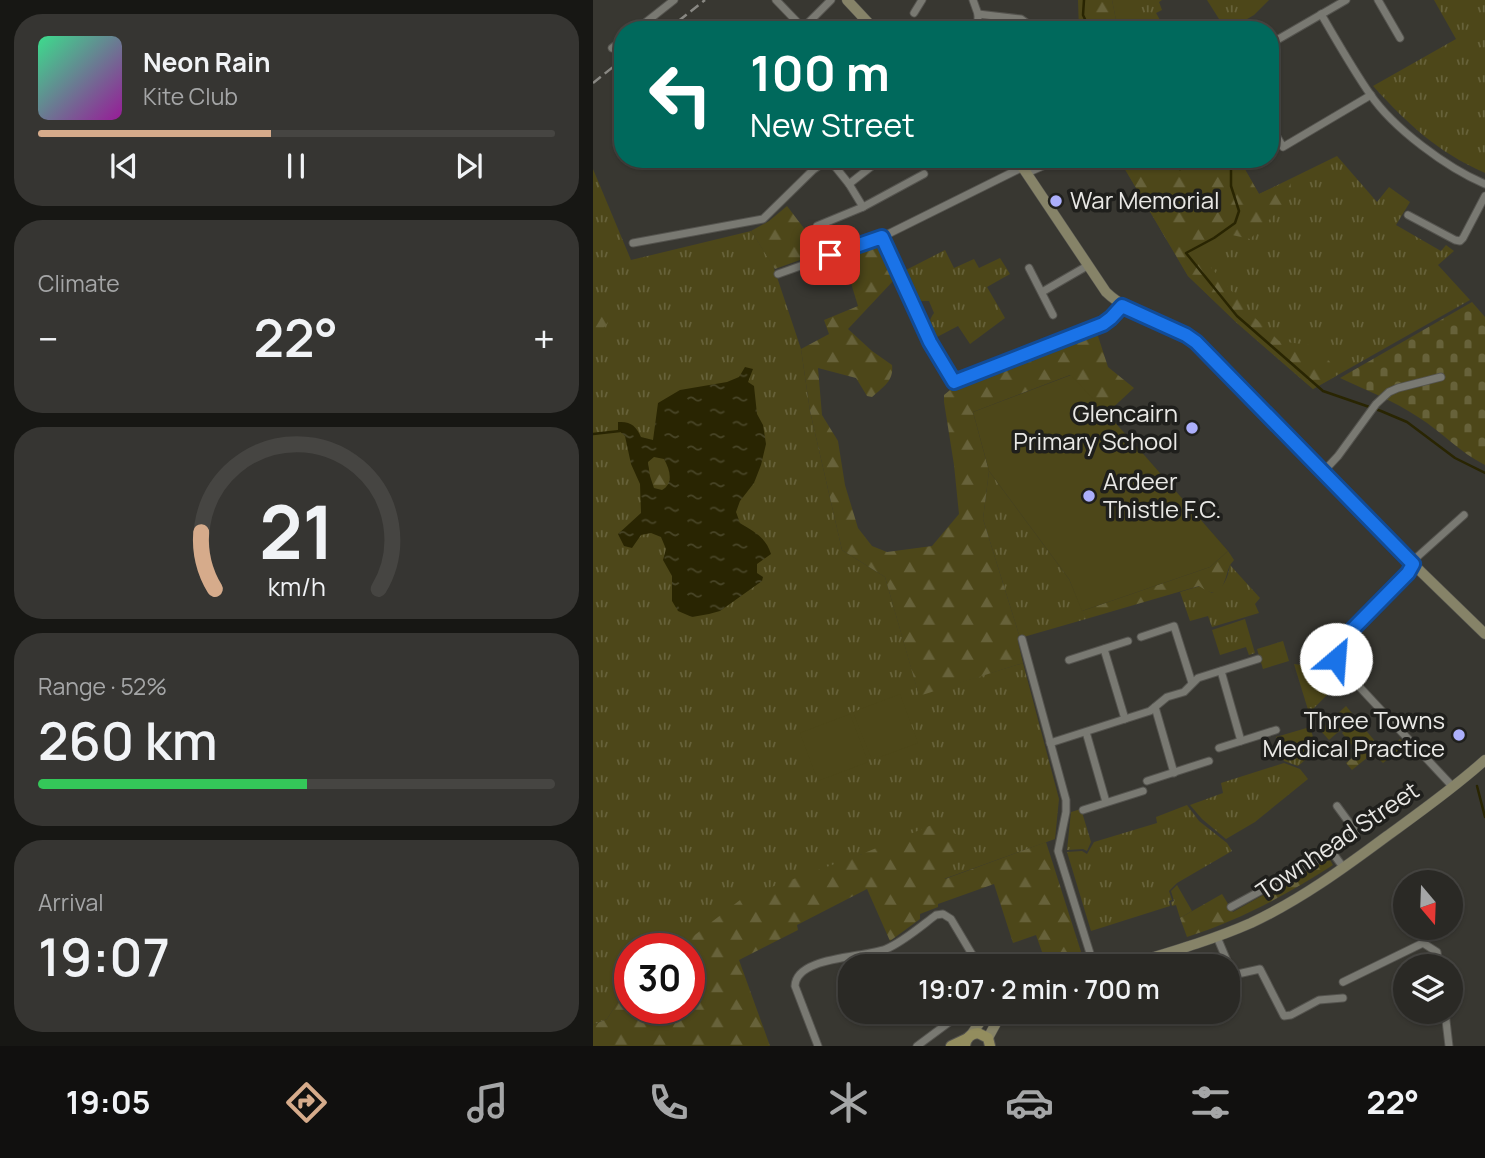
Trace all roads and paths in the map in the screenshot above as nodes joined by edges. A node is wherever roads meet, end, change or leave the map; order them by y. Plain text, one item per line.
1 (673, 0) edge
2 (776, 0) edge
3 (831, 0) edge
4 (847, 0) edge
5 (922, 0) edge
6 (973, 0) edge
7 (1346, 0) edge
8 (1378, 0) edge
9 (914, 13) dead end
10 (979, 14) junction
11 (1321, 14) junction
12 (647, 21) edge
13 (798, 21) edge
14 (812, 21) edge
15 (867, 21) edge
16 (979, 21) edge
17 (1024, 21) edge
18 (1400, 38) dead end
19 (1279, 39) edge
20 (1371, 95) junction
21 (1279, 140) edge
22 (816, 168) edge
23 (836, 168) edge
24 (869, 168) edge
25 (1018, 168) edge
26 (1023, 168) edge
27 (924, 174) dead end
28 (849, 184) junction
29 (1485, 184) edge
30 (1485, 197) edge
31 (863, 208) junction
32 (1408, 215) dead end
33 (817, 226) dead end
34 (882, 237) junction
35 (633, 243) dead end
36 (1087, 266) junction
37 (1029, 268) dead end
38 (778, 274) dead end
39 (1042, 292) junction
40 (1122, 306) junction
41 (1053, 315) dead end
42 (1441, 377) dead end
43 (1323, 472) junction
44 (1464, 515) dead end
45 (1413, 564) junction
46 (1485, 634) edge
47 (1141, 637) dead end
48 (1022, 639) dead end
49 (1128, 641) dead end
50 (1104, 649) junction
51 (1258, 659) dead end
52 (1069, 660) dead end
53 (1221, 671) junction
54 (1192, 684) junction
55 (1155, 707) junction
56 (1125, 719) junction
57 (1276, 730) dead end
58 (1086, 732) junction
59 (1241, 741) junction
60 (1050, 743) junction
61 (1219, 748) dead end
62 (1485, 760) edge
63 (1209, 761) dead end
64 (1174, 773) junction
65 (1147, 781) dead end
66 (1453, 787) junction
67 (1143, 791) dead end
68 (1106, 802) junction
69 (1337, 806) dead end
70 (1083, 810) dead end
71 (1333, 852) junction
72 (1343, 867) junction
73 (1231, 907) dead end
74 (1217, 937) junction
75 (870, 954) edge
76 (972, 954) edge
77 (1090, 954) edge
78 (1162, 954) edge
79 (1400, 954) edge
80 (1437, 954) edge
81 (1393, 958) edge
82 (838, 959) edge
83 (1343, 982) dead end
84 (1343, 998) dead end
85 (947, 1024) edge
86 (977, 1024) edge
87 (997, 1024) edge
88 (1446, 1024) edge
89 (968, 1039) edge
90 (989, 1042) edge
91 (818, 1046) edge
92 (917, 1046) edge
93 (951, 1046) edge
94 (1001, 1046) edge
95 (1449, 1046) edge

1 - 12 street
2 - 13 street
3 - 14 street
4 - 15 street
5 - 9 street
6 - 10 street
7 - 11 street
8 - 18 street
10 - 16 street
10 - 17 street
11 - 19 street
11 - 20 street
20 - 21 street
20 - 29 street
22 - 35 street
23 - 28 street
24 - 28 street
25 - 34 street
26 - 36 street
27 - 31 street
28 - 31 street
30 - 32 street
31 - 33 street
34 - 38 street
34 - 40 street
36 - 39 street
36 - 40 street
37 - 39 street
39 - 41 street
40 - 43 street
42 - 43 street
43 - 45 street
44 - 45 street
45 - 46 street
45 - 66 street
47 - 54 street
48 - 60 street
49 - 50 street
50 - 52 street
50 - 56 street
51 - 53 street
53 - 54 street
53 - 59 street
54 - 55 street
55 - 56 street
55 - 64 street
56 - 58 street
57 - 59 street
58 - 60 street
58 - 68 street
59 - 61 street
60 - 77 street
62 - 66 street, Townhead Street
63 - 64 street
64 - 65 street
66 - 72 street, Townhead Street
67 - 68 street
68 - 70 street
69 - 71 street
71 - 72 street
71 - 73 street
72 - 74 street, Townhead Street
74 - 78 street, Townhead Street
74 - 84 street
75 - 76 street
79 - 80 street
81 - 83 street
82 - 91 street
85 - 92 street
86 - 89 street
87 - 90 street
88 - 95 street
89 - 90 main road
89 - 93 main road
90 - 94 main road

